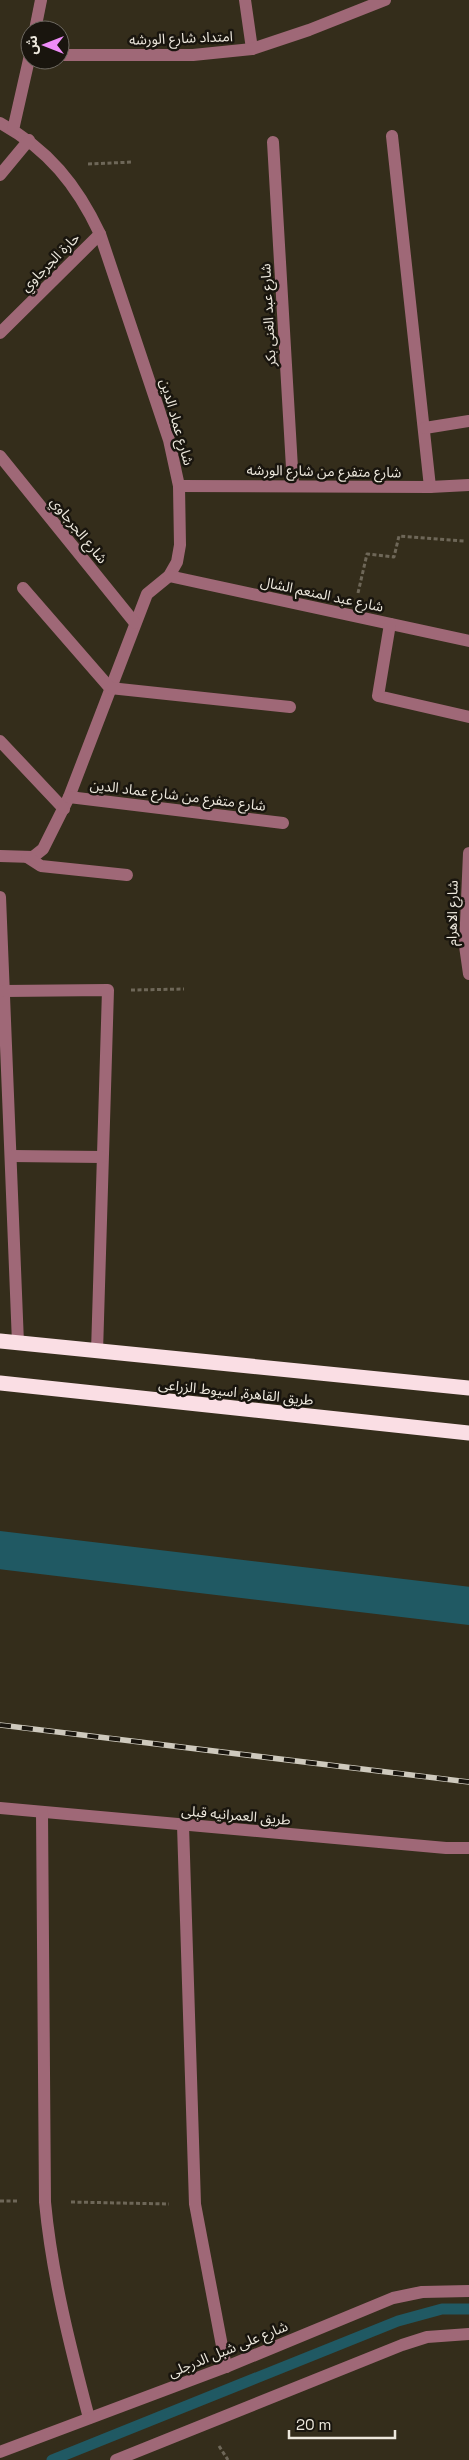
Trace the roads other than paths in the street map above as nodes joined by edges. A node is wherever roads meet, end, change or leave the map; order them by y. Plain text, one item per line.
1 (41, 0) edge
2 (245, 0) edge
3 (385, 0) edge
4 (37, 20) edge
5 (252, 48) junction
6 (70, 55) edge
7 (26, 70) edge
8 (0, 122) edge
9 (13, 130) junction
10 (392, 136) dead end
11 (29, 140) junction
12 (273, 142) dead end
13 (0, 175) edge
14 (100, 234) junction
15 (0, 333) edge
16 (469, 421) edge
17 (425, 428) junction
18 (0, 456) edge
19 (294, 485) junction
20 (469, 485) edge
21 (179, 486) junction
22 (430, 487) junction
23 (169, 576) junction
24 (23, 588) dead end
25 (135, 623) junction
26 (390, 624) junction
27 (469, 641) edge
28 (110, 688) junction
29 (290, 707) dead end
30 (469, 717) edge
31 (0, 741) edge
32 (69, 797) junction
33 (64, 809) junction
34 (283, 823) dead end
35 (469, 853) edge
36 (0, 856) edge
37 (27, 857) junction
38 (127, 875) dead end
39 (0, 897) edge
40 (469, 974) edge
41 (4, 991) junction
42 (3, 1037) edge
43 (12, 1156) junction
44 (102, 1157) junction
45 (0, 1342) edge
46 (18, 1343) junction
47 (97, 1352) junction
48 (0, 1383) edge
49 (469, 1388) edge
50 (469, 1433) edge
51 (0, 1808) edge
52 (42, 1812) junction
53 (183, 1825) junction
54 (469, 1848) edge
55 (469, 2291) edge
56 (469, 2334) edge
57 (226, 2367) junction
58 (89, 2418) junction
59 (0, 2452) edge
60 (116, 2460) edge

1 - 4 street
2 - 5 street
3 - 5 street, امتداد شارع الورشه
5 - 6 street, امتداد شارع الورشه
7 - 9 street
8 - 9 street, شارع عماد الدين
9 - 11 street, شارع عماد الدين
10 - 17 street
11 - 13 street
11 - 14 street, شارع عماد الدين
12 - 19 street, شارع عبد الغنى بكر
14 - 15 street, حارة الجرجاوي
14 - 21 street, شارع عماد الدين
16 - 17 street
17 - 22 street
18 - 25 street, شارع الجرجاوي
19 - 21 street, شارع متفرع من شارع الورشه
19 - 22 street, شارع متفرع من شارع الورشه
20 - 22 street, شارع متفرع من شارع الورشه
21 - 23 street, شارع عماد الدين
23 - 25 street, شارع عماد الدين
23 - 26 street, شارع عبد المنعم الشال
24 - 28 street
25 - 28 street, شارع عماد الدين
26 - 27 street, شارع عبد المنعم الشال
26 - 30 street
28 - 29 street
28 - 32 street, شارع عماد الدين
31 - 33 street
32 - 33 street, شارع عماد الدين
32 - 34 street, شارع متفرع من شارع عماد الدين
33 - 37 street, شارع عماد الدين
35 - 40 street, شارع الاهرام
36 - 37 street
37 - 38 street
39 - 41 street
41 - 42 street
41 - 44 street
42 - 43 street
43 - 44 street
43 - 46 street
44 - 47 street
45 - 46 highway, طريق القاهرة, اسيوط الزراعى
46 - 47 highway, طريق القاهرة, اسيوط الزراعى
47 - 49 highway, طريق القاهرة, اسيوط الزراعى
48 - 50 highway, طريق القاهرة, اسيوط الزراعى
51 - 52 street, طريق العمرانيه قبلى
52 - 53 street, طريق العمرانيه قبلى
52 - 58 street
53 - 54 street, طريق العمرانيه قبلى
53 - 57 street
55 - 57 street, شارع على شبل الدرجلى
56 - 60 street
57 - 58 street, شارع على شبل الدرجلى
58 - 59 street, شارع على شبل الدرجلى

